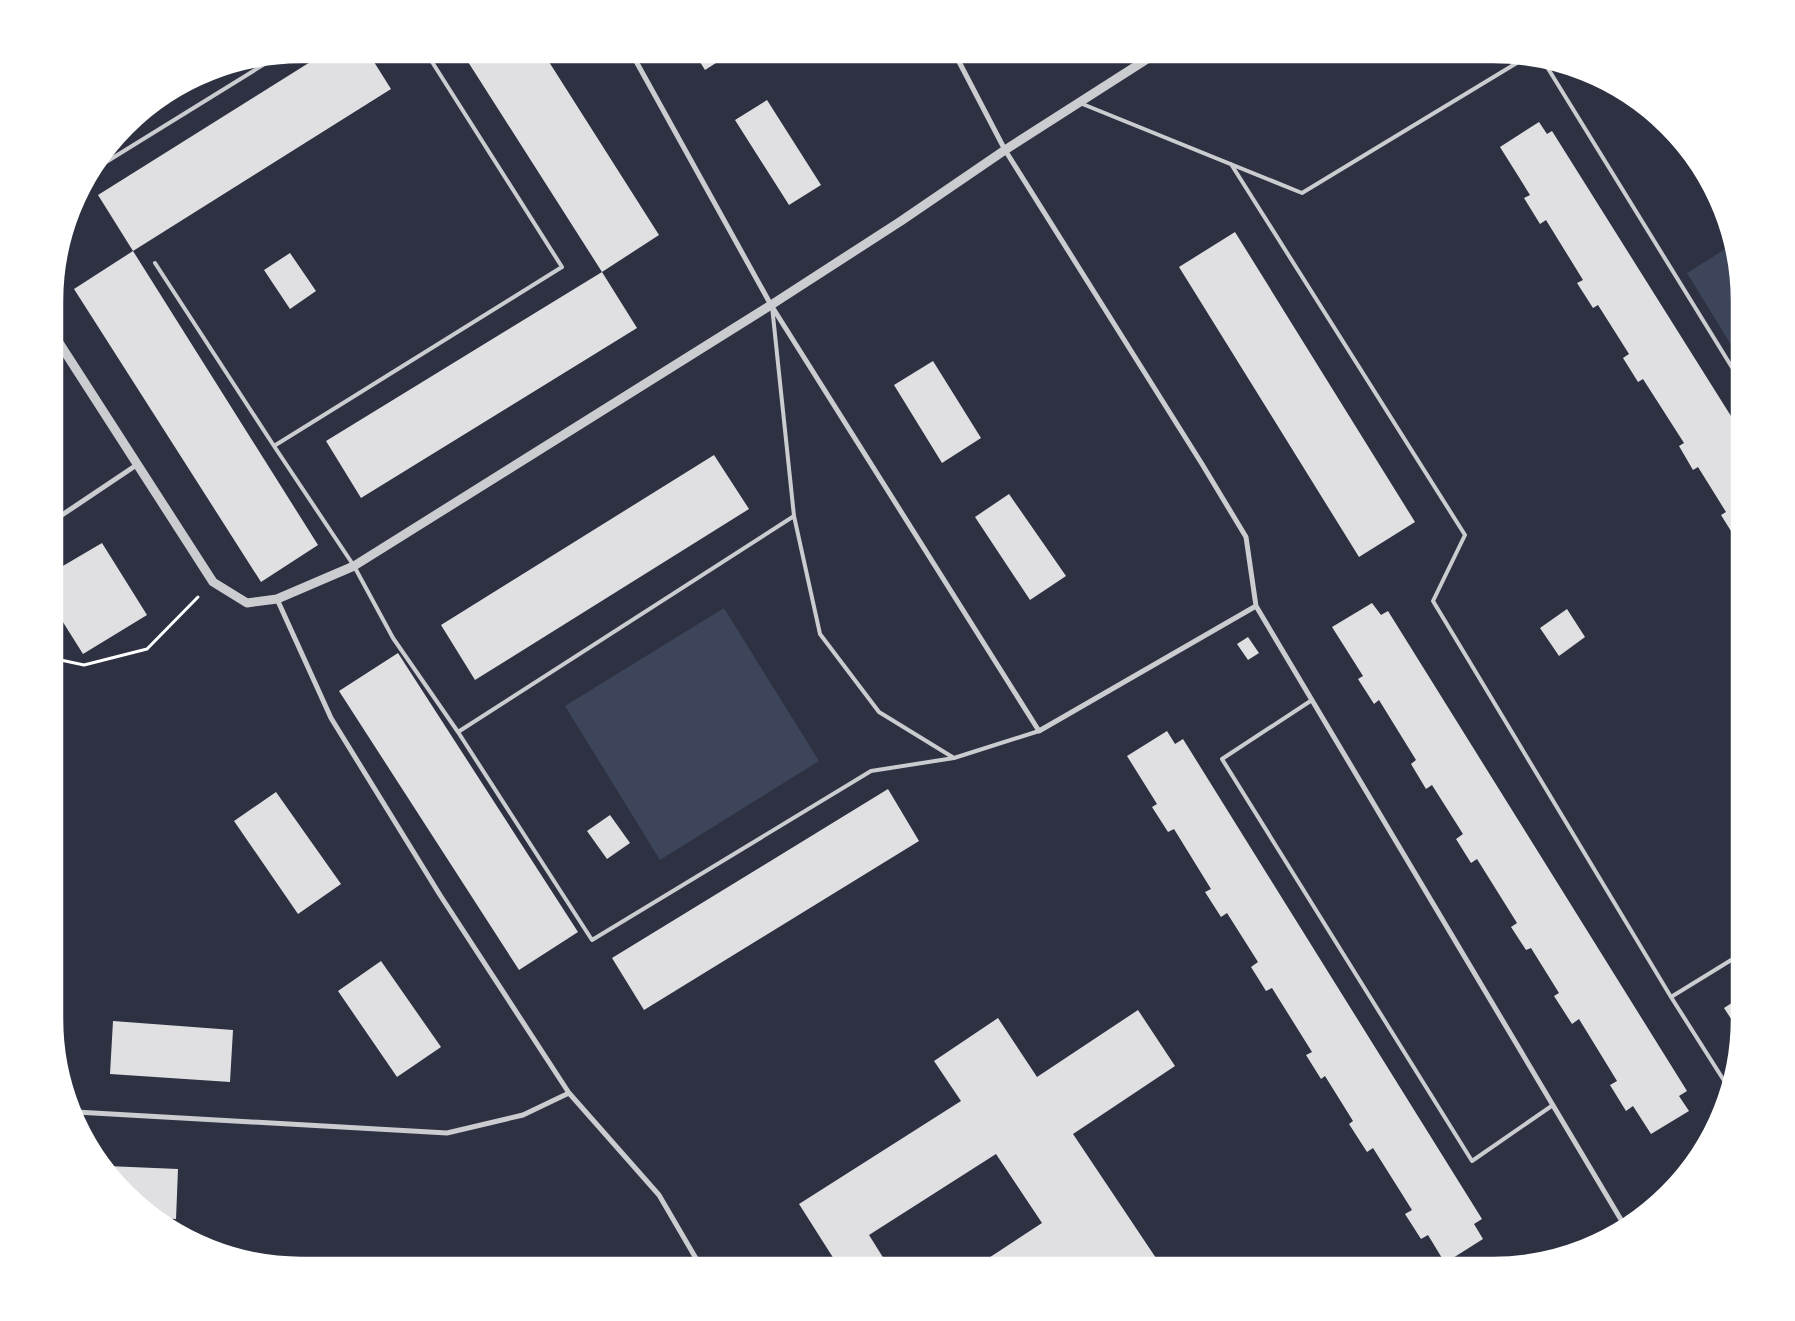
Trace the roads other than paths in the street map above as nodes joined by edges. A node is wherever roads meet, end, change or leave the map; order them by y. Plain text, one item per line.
1 (432, 62) edge
2 (636, 62) edge
3 (959, 62) edge
4 (1143, 62) edge
5 (1515, 64) edge
6 (261, 66) edge
7 (1548, 69) edge
8 (1079, 103) junction
9 (1005, 150) junction
10 (109, 160) edge
11 (1231, 164) junction
12 (156, 263) dead end
13 (771, 305) junction
14 (62, 347) edge
15 (1732, 367) edge
16 (274, 446) junction
17 (138, 464) junction
18 (62, 515) edge
19 (794, 516) junction
20 (354, 566) junction
21 (277, 599) junction
22 (1256, 606) junction
23 (1312, 700) junction
24 (1040, 731) junction
25 (458, 732) junction
26 (954, 758) junction
27 (1732, 960) edge
28 (1671, 997) junction
29 (1724, 1081) edge
30 (569, 1093) junction
31 (1553, 1105) junction
32 (82, 1112) edge
33 (1622, 1221) edge
34 (696, 1258) edge

1 - 16 lane
2 - 13 street
3 - 9 street
4 - 8 street
5 - 11 lane
6 - 10 lane
7 - 15 lane
8 - 9 street
8 - 11 lane
9 - 13 street
9 - 22 street
11 - 28 lane
12 - 16 lane
13 - 19 lane
13 - 20 street
13 - 24 street
14 - 17 street
16 - 20 lane
17 - 18 street
17 - 21 street
19 - 25 lane
19 - 26 lane
20 - 21 street
20 - 25 lane
21 - 30 street
22 - 23 street
22 - 24 street
23 - 31 street
23 - 31 lane
24 - 26 lane
25 - 26 lane
27 - 28 lane
28 - 29 lane
30 - 32 street
30 - 34 street
31 - 33 street

